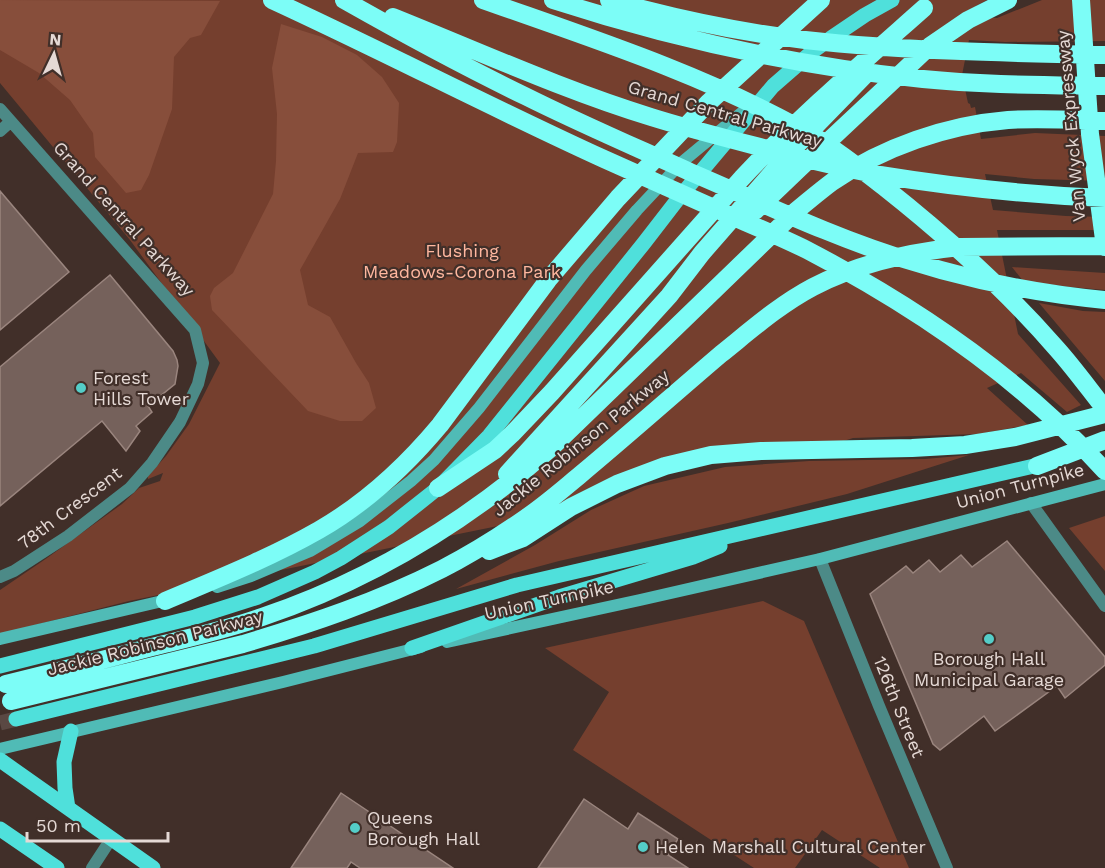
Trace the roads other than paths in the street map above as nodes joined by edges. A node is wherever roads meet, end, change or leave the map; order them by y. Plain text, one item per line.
1 (272, 0) edge
2 (344, 0) edge
3 (351, 0) edge
4 (483, 0) edge
5 (553, 0) edge
6 (609, 0) edge
7 (821, 0) edge
8 (892, 0) edge
9 (1008, 0) edge
10 (1081, 0) edge
11 (927, 4) edge
12 (1105, 55) edge
13 (773, 86) junction
14 (1105, 86) edge
15 (0, 109) edge
16 (1105, 121) edge
17 (10, 122) junction
18 (0, 131) edge
19 (1105, 198) edge
20 (1024, 246) junction
21 (1105, 246) edge
22 (1105, 258) edge
23 (669, 296) junction
24 (1105, 300) edge
25 (203, 363) joint
26 (1105, 409) edge
27 (1105, 414) edge
28 (1105, 440) edge
29 (1105, 450) edge
30 (1037, 465) junction
31 (1105, 471) edge
32 (1105, 484) edge
33 (438, 488) junction
34 (1031, 503) junction
35 (475, 508) junction
36 (764, 529) junction
37 (820, 559) junction
38 (443, 569) junction
39 (0, 577) edge
40 (165, 601) junction
41 (1105, 606) edge
42 (0, 639) edge
43 (412, 648) junction
44 (0, 666) edge
45 (16, 719) tunnel mouth
46 (71, 731) junction
47 (0, 749) edge
48 (0, 760) edge
49 (68, 807) junction
50 (0, 829) edge
51 (111, 839) junction
52 (57, 868) edge
53 (92, 868) edge
54 (153, 868) edge
55 (947, 868) edge

1 - 31 highway
2 - 24 highway
3 - 19 highway, Grand Central Parkway
4 - 26 highway
5 - 14 highway
6 - 12 highway
7 - 40 highway
8 - 13 main road
9 - 23 highway
10 - 21 highway, Van Wyck Expressway
11 - 23 highway
11 - 33 highway
13 - 33 main road
13 - 40 main road
15 - 17 street, Grand Central Parkway
16 - 35 highway
17 - 18 street
17 - 25 street, Grand Central Parkway
20 - 21 highway
20 - 22 highway
20 - 38 highway, Jackie Robinson Parkway
23 - 35 highway
25 - 39 street, 78th Crescent
27 - 38 highway
28 - 30 highway
29 - 30 main road, Union Turnpike
30 - 36 main road, Union Turnpike
32 - 34 main road, Union Turnpike
33 - 44 main road
34 - 37 main road, Union Turnpike
34 - 41 street
35 - 38 highway, Jackie Robinson Parkway
36 - 43 main road
36 - 45 main road, Union Turnpike
37 - 43 main road, Union Turnpike
37 - 55 street, 126th Street
40 - 42 main road
43 - 46 main road, Union Turnpike
46 - 47 main road, Union Turnpike
46 - 49 main road
48 - 49 main road
49 - 51 main road
50 - 52 main road
51 - 53 street
51 - 54 main road

